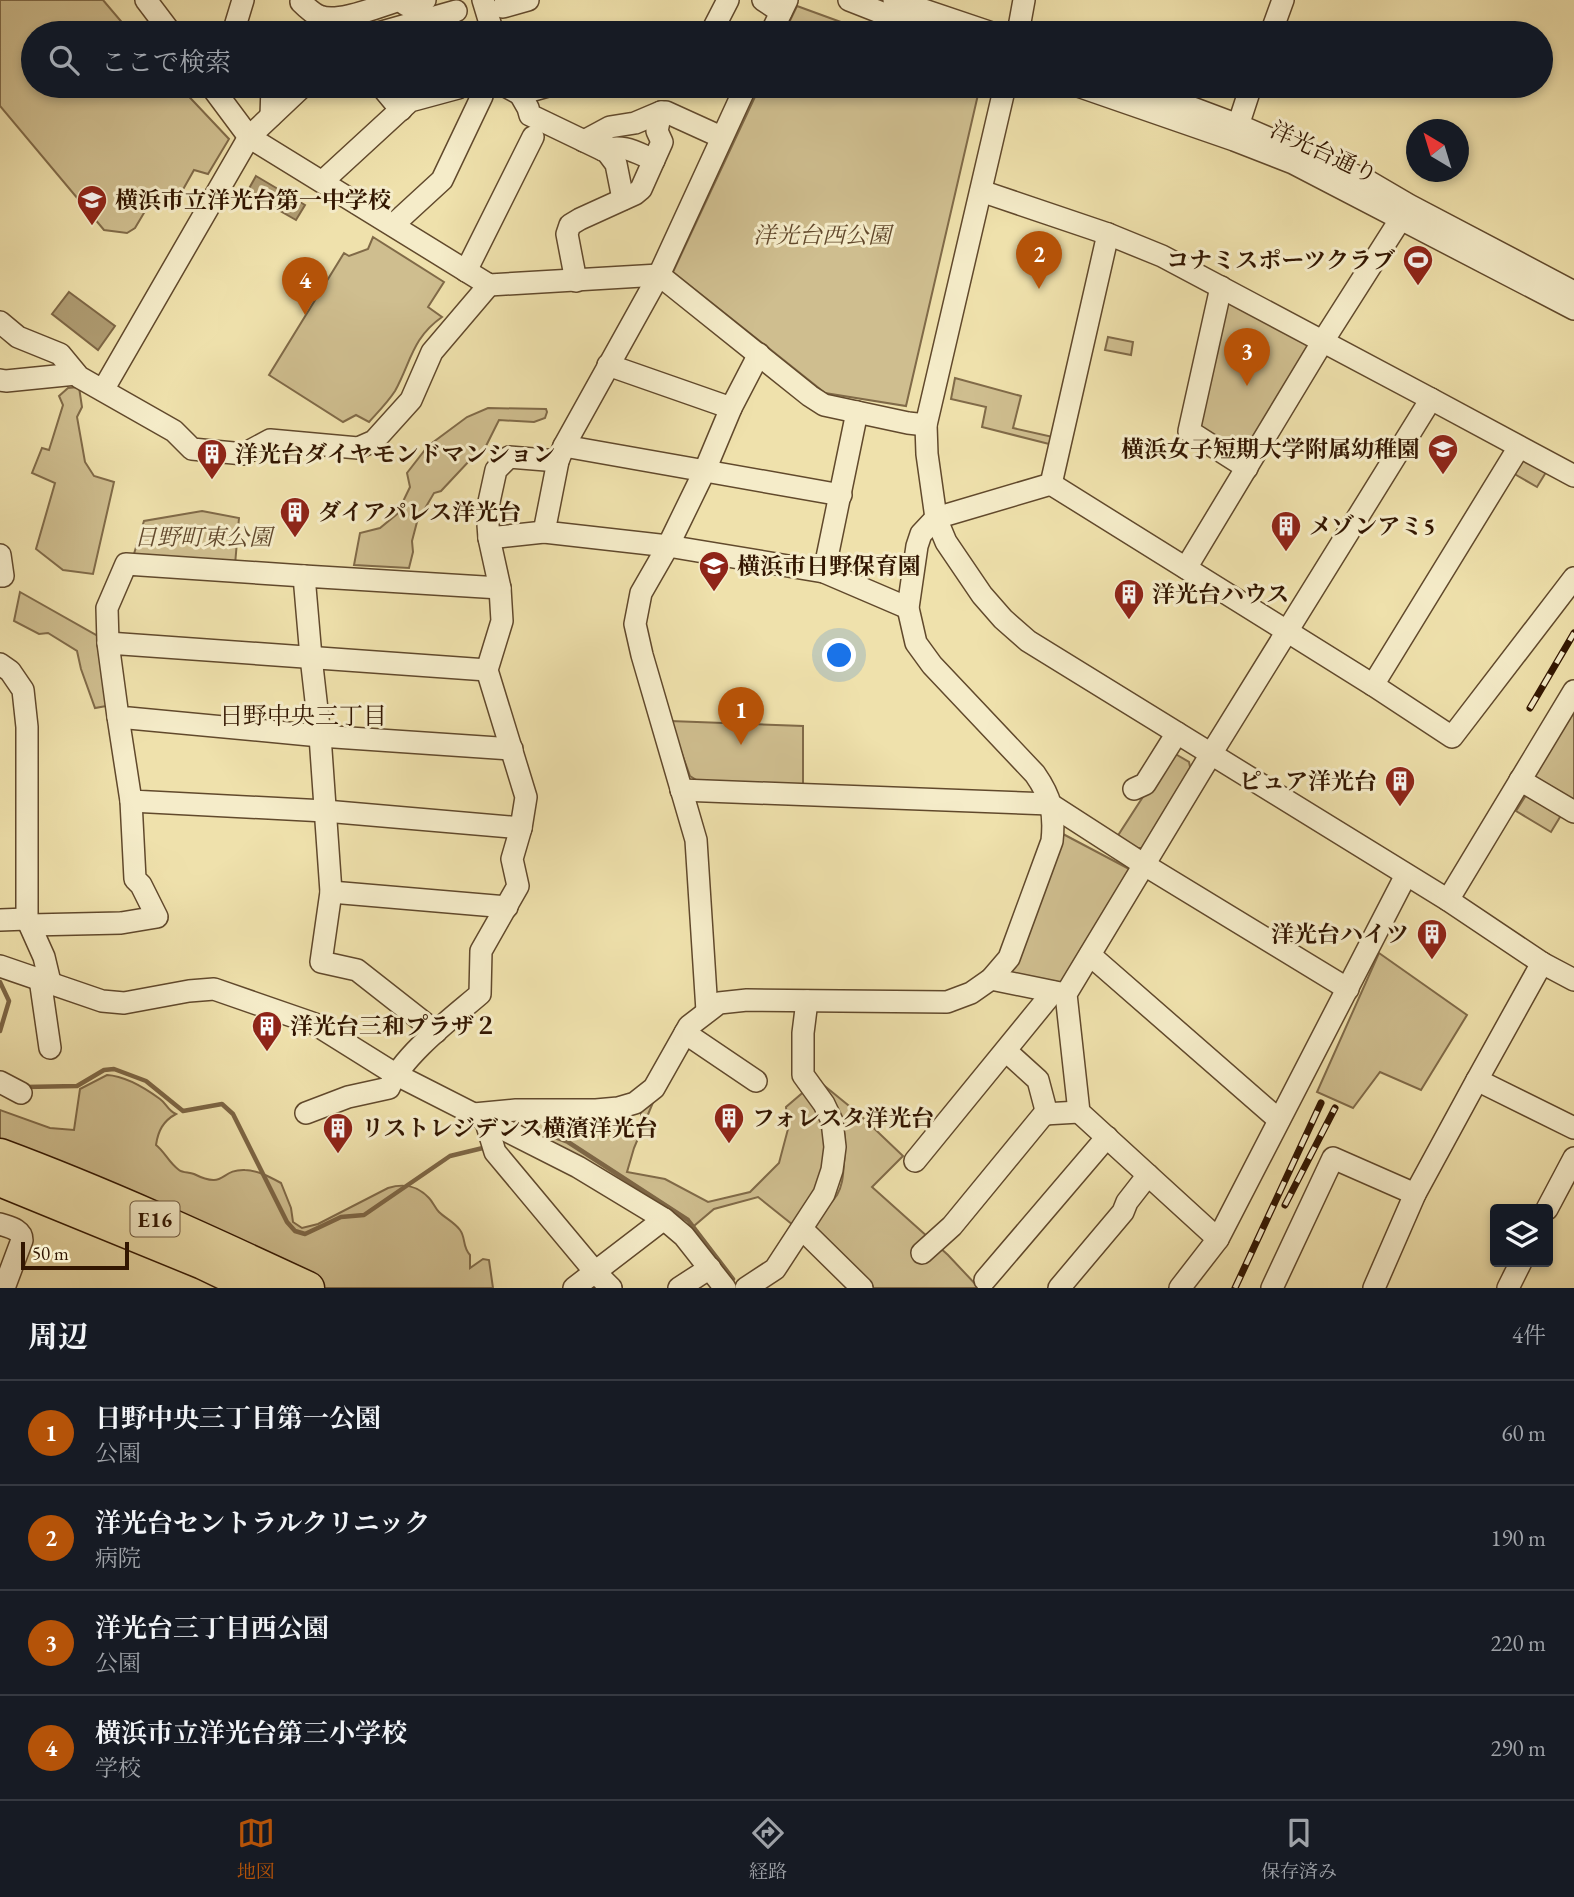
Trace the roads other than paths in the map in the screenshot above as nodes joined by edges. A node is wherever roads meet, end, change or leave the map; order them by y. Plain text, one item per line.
1 (146, 0) edge
2 (243, 0) edge
3 (303, 0) edge
4 (400, 0) edge
5 (425, 0) edge
6 (528, 0) edge
7 (728, 0) edge
8 (849, 0) edge
9 (1024, 0) edge
10 (906, 2) edge
11 (1277, 2) edge
12 (493, 3) edge
13 (456, 11) dead end
14 (162, 21) edge
15 (237, 21) edge
16 (354, 21) edge
17 (421, 21) edge
18 (493, 21) edge
19 (717, 21) edge
20 (902, 21) edge
21 (959, 21) edge
22 (1020, 21) edge
23 (1273, 21) edge
24 (221, 98) edge
25 (272, 98) edge
26 (290, 98) edge
27 (391, 98) edge
28 (421, 98) edge
29 (481, 98) edge
30 (519, 98) edge
31 (740, 98) edge
32 (1002, 98) edge
33 (1119, 98) edge
34 (1161, 98) edge
35 (1247, 98) edge
36 (401, 110) junction
37 (662, 112) junction
38 (271, 116) junction
39 (623, 124) junction
40 (1236, 132) junction
41 (249, 136) junction
42 (533, 137) dead end
43 (721, 137) junction
44 (593, 146) junction
45 (658, 150) junction
46 (323, 181) junction
47 (981, 191) junction
48 (623, 199) junction
49 (1405, 212) junction
50 (393, 225) junction
51 (1108, 234) junction
52 (466, 271) junction
53 (659, 275) junction
54 (576, 281) junction
55 (489, 285) junction
56 (1221, 288) junction
57 (1574, 292) edge
58 (1574, 309) edge
59 (0, 322) edge
60 (1323, 341) junction
61 (760, 354) junction
62 (608, 365) junction
63 (76, 374) junction
64 (0, 380) edge
65 (103, 390) junction
66 (1431, 399) junction
67 (731, 408) junction
68 (857, 412) junction
69 (926, 425) junction
70 (1519, 447) junction
71 (561, 454) junction
72 (1247, 468) junction
73 (705, 470) junction
74 (1574, 476) edge
75 (1051, 484) junction
76 (841, 495) junction
77 (936, 518) junction
78 (544, 532) junction
79 (489, 538) junction
80 (668, 546) junction
81 (0, 555) edge
82 (1186, 568) junction
83 (824, 572) junction
84 (0, 576) edge
85 (304, 576) junction
86 (1574, 578) edge
87 (500, 588) junction
88 (908, 608) junction
89 (1287, 632) junction
90 (108, 643) junction
91 (311, 657) junction
92 (0, 664) edge
93 (487, 670) junction
94 (1373, 685) junction
95 (1574, 691) edge
96 (118, 718) junction
97 (1177, 733) junction
98 (320, 736) junction
99 (512, 749) junction
100 (1211, 754) junction
101 (1520, 780) junction
102 (1134, 789) dead end
103 (681, 790) junction
104 (131, 801) junction
105 (1050, 804) junction
106 (325, 811) junction
107 (1574, 812) edge
108 (521, 828) junction
109 (1143, 864) junction
110 (1406, 876) junction
111 (331, 892) junction
112 (1448, 900) junction
113 (507, 907) junction
114 (0, 920) edge
115 (29, 922) junction
116 (1090, 955) junction
117 (1542, 963) junction
118 (0, 966) edge
119 (991, 979) junction
120 (1574, 980) edge
121 (45, 981) junction
122 (1348, 989) junction
123 (1060, 993) junction
124 (807, 1001) junction
125 (707, 1012) junction
126 (436, 1032) junction
127 (685, 1033) junction
128 (50, 1048) dead end
129 (1006, 1051) junction
130 (395, 1074) junction
131 (1477, 1080) junction
132 (756, 1081) dead end
133 (0, 1082) edge
134 (20, 1093) dead end
135 (1079, 1112) junction
136 (306, 1113) dead end
137 (1047, 1114) junction
138 (1279, 1120) junction
139 (1574, 1128) edge
140 (490, 1130) junction
141 (1107, 1137) junction
142 (0, 1155) edge
143 (1574, 1158) edge
144 (915, 1161) dead end
145 (1148, 1175) junction
146 (0, 1180) edge
147 (1415, 1194) junction
148 (1550, 1204) edge
149 (664, 1219) junction
150 (0, 1224) edge
151 (802, 1229) junction
152 (1218, 1239) junction
153 (922, 1253) dead end
154 (1518, 1267) edge
155 (710, 1268) junction
156 (596, 1273) junction
157 (985, 1280) dead end
158 (4, 1288) edge
159 (255, 1288) edge
160 (309, 1288) edge
161 (574, 1288) edge
162 (611, 1288) edge
163 (679, 1288) edge
164 (725, 1288) edge
165 (746, 1288) edge
166 (862, 1288) edge
167 (1059, 1288) edge
168 (1180, 1288) edge
169 (1272, 1288) edge
170 (1374, 1288) edge
171 (1508, 1288) edge

1 - 14 street
2 - 15 street
3 - 16 street
4 - 5 street
4 - 16 street
6 - 12 street
7 - 19 street
8 - 20 street
9 - 22 street
10 - 21 street
11 - 23 street
12 - 18 street
13 - 17 street
24 - 41 street
25 - 38 street
26 - 38 street
27 - 36 street
28 - 36 street
29 - 50 street
30 - 44 street
31 - 43 street
32 - 47 street
33 - 40 street, 洋光台通り
34 - 40 street, 洋光台通り
35 - 40 street
36 - 46 street
37 - 39 street
37 - 43 street
37 - 45 street
38 - 41 street
39 - 44 street
39 - 45 street
40 - 49 street, 洋光台通り
41 - 46 street
41 - 65 street
42 - 52 street
43 - 53 street
44 - 45 street
44 - 48 street
45 - 48 street
46 - 50 street
47 - 51 street
47 - 69 street
48 - 54 street
49 - 57 street, 洋光台通り
49 - 58 street, 洋光台通り
49 - 60 street
50 - 52 street
51 - 56 street
51 - 75 street
52 - 55 street
53 - 54 street
53 - 61 street
53 - 62 street
54 - 55 street
55 - 65 street
56 - 60 street
56 - 72 street
59 - 63 street
60 - 66 street
60 - 72 street
61 - 67 street
61 - 68 street
62 - 67 street
62 - 71 street
63 - 64 street
63 - 65 street
66 - 70 street
66 - 89 street
67 - 73 street
68 - 69 street
68 - 76 street
69 - 77 street
70 - 74 street
70 - 94 street
71 - 73 street
71 - 78 street
71 - 79 street
72 - 82 street
73 - 76 street
73 - 80 street
75 - 77 street
75 - 82 street
76 - 83 street
77 - 88 street
77 - 97 street
78 - 79 street
78 - 80 street
79 - 87 street
80 - 83 street
80 - 103 street
81 - 84 street
82 - 89 street
83 - 88 street
85 - 87 street
85 - 90 street
85 - 91 street
86 - 94 street
87 - 93 street
88 - 105 street
89 - 94 street
89 - 100 street
90 - 91 street
90 - 96 street
91 - 93 street
91 - 98 street
92 - 115 street
93 - 99 street
95 - 101 street
96 - 98 street
96 - 104 street
97 - 100 street
97 - 102 street
98 - 99 street
98 - 106 street
99 - 108 street
100 - 109 street
100 - 110 street
101 - 107 street
101 - 112 street
103 - 105 street
103 - 125 street
104 - 106 street
104 - 115 street
105 - 109 street
105 - 119 street
106 - 108 street
106 - 111 street
108 - 113 street
109 - 116 street
109 - 122 street
110 - 112 street
110 - 122 street
111 - 113 street
111 - 126 street
112 - 117 street
113 - 126 street
114 - 115 street
115 - 121 street
116 - 123 street
116 - 138 street
117 - 120 street
117 - 131 street
118 - 121 street
119 - 123 street
119 - 124 street
121 - 128 street
121 - 130 street
122 - 138 street
123 - 129 street
123 - 135 street
124 - 125 street
124 - 151 street
125 - 127 street
126 - 130 street
127 - 132 street
127 - 140 street
129 - 137 street
129 - 144 street
130 - 136 street
130 - 140 street
131 - 139 street
131 - 147 street
133 - 134 street
135 - 137 street
135 - 141 street
137 - 153 street
138 - 152 street
140 - 149 street
140 - 156 street
141 - 145 street
141 - 157 street
142 - 160 highway, E16
143 - 148 street
145 - 152 street
145 - 167 street
146 - 159 highway, E16
147 - 169 street
147 - 170 street
149 - 155 street
149 - 156 street
150 - 158 street
151 - 165 street
151 - 166 street
152 - 168 street
154 - 171 street
155 - 163 street
155 - 164 street
156 - 161 street
156 - 162 street

